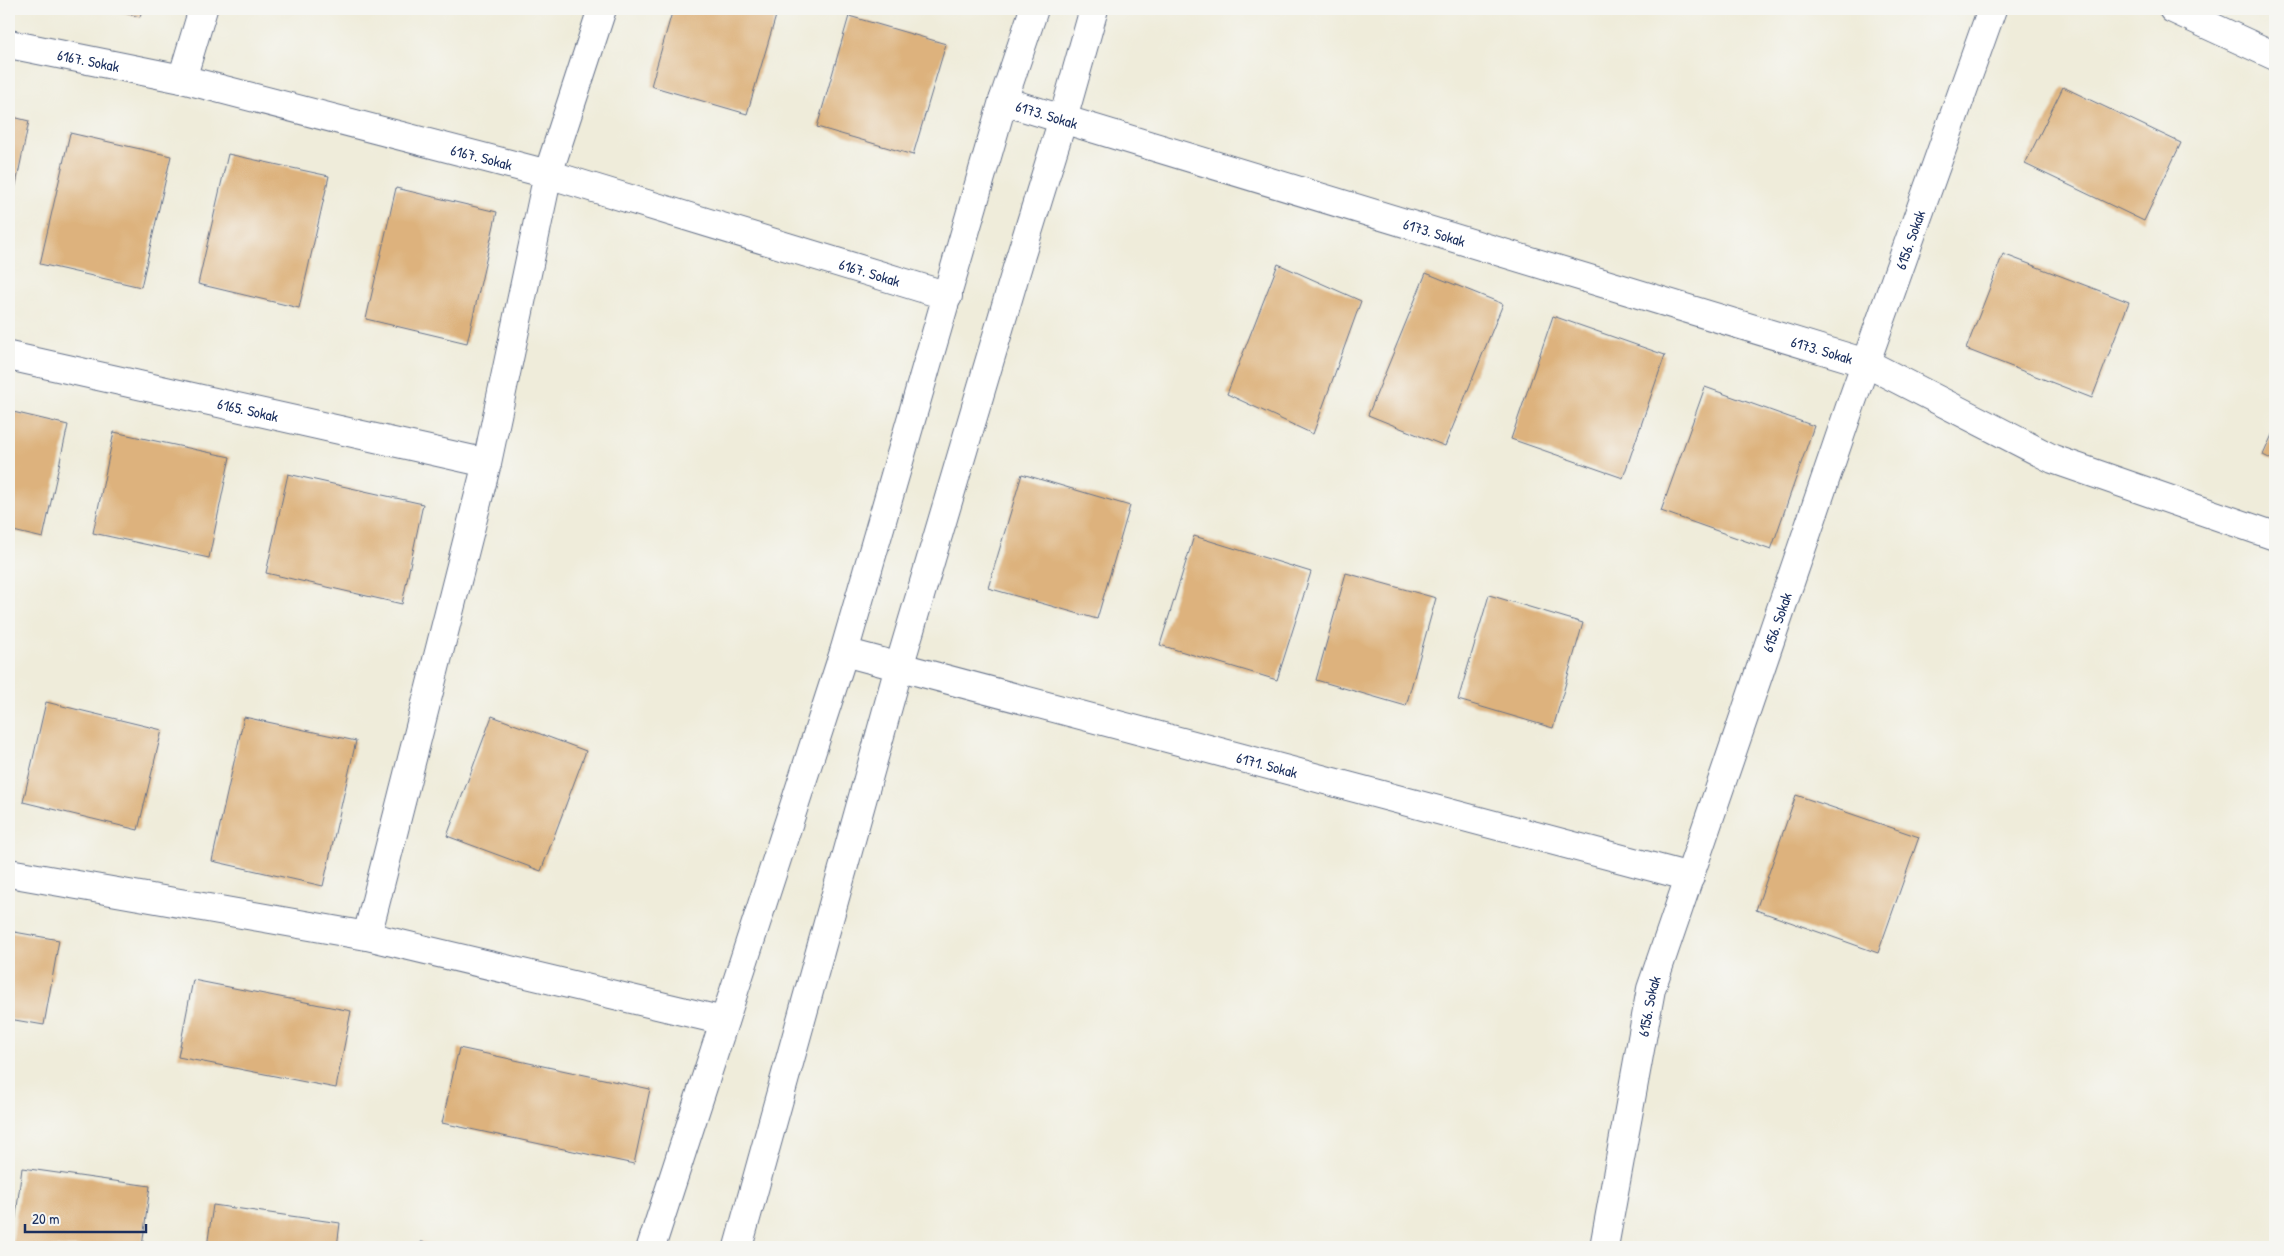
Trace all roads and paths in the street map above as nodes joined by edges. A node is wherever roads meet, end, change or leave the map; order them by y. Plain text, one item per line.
1 (203, 9) edge
2 (602, 9) edge
3 (1034, 9) edge
4 (1094, 9) edge
5 (1992, 9) edge
6 (2173, 9) edge
7 (9, 44) edge
8 (2275, 56) edge
9 (182, 80) junction
10 (1003, 101) junction
11 (1063, 119) junction
12 (548, 174) junction
13 (948, 296) junction
14 (9, 356) edge
15 (1866, 363) junction
16 (487, 463) junction
17 (2275, 536) edge
18 (844, 652) junction
19 (899, 667) junction
20 (9, 873) edge
21 (1690, 876) junction
22 (366, 936) junction
23 (724, 1021) junction
24 (651, 1247) edge
25 (738, 1247) edge
26 (1604, 1247) edge

1 - 9 street
2 - 12 street
3 - 10 street
4 - 11 street
5 - 15 street, 6156. Sokak
6 - 8 street
7 - 9 street, 6167. Sokak
9 - 12 street, 6167. Sokak
10 - 11 street, 6173. Sokak
10 - 13 street
11 - 15 street, 6173. Sokak
11 - 19 street
12 - 13 street, 6167. Sokak
12 - 16 street
13 - 18 street
14 - 16 street, 6165. Sokak
15 - 17 street, 6173. Sokak
15 - 21 street, 6156. Sokak
16 - 22 street
18 - 19 street, 6171. Sokak
18 - 23 street
19 - 21 street, 6171. Sokak
19 - 25 street
20 - 22 street
21 - 26 street, 6156. Sokak
22 - 23 street
23 - 24 street

